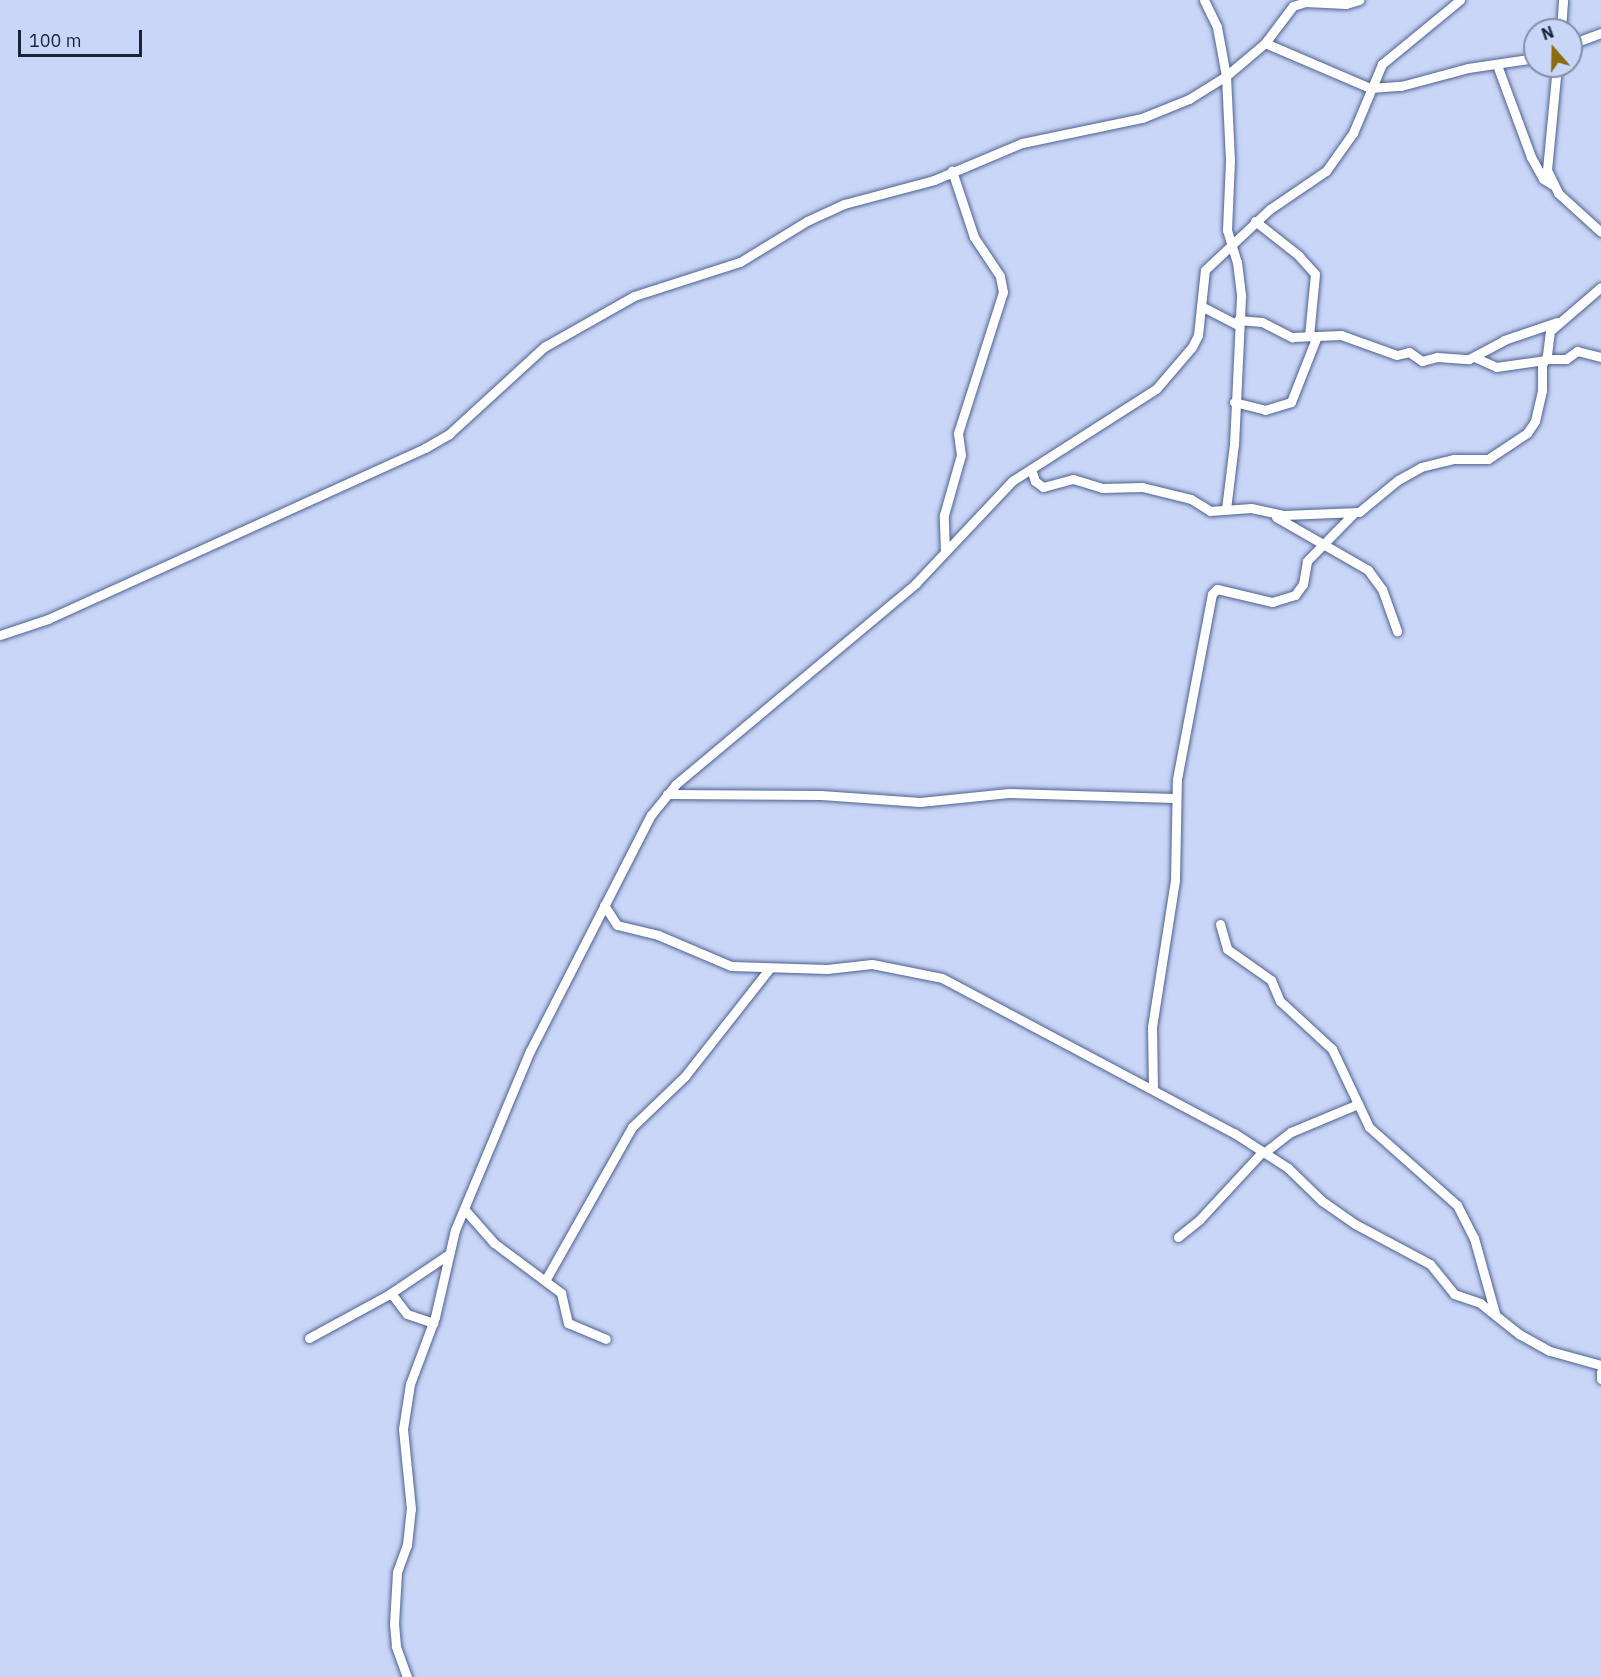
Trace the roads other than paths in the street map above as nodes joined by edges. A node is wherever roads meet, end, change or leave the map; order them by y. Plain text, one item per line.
1 (1204, 0) edge
2 (1359, 0) edge
3 (1460, 0) edge
4 (1563, 0) edge
5 (1562, 18) edge
6 (1601, 33) edge
7 (1583, 40) edge
8 (1265, 43) junction
9 (1523, 60) edge
10 (1497, 65) junction
11 (1226, 76) junction
12 (1556, 78) edge
13 (1370, 88) junction
14 (952, 171) junction
15 (1552, 185) junction
16 (1255, 221) junction
17 (1601, 232) edge
18 (1230, 243) junction
19 (1601, 287) edge
20 (1202, 306) junction
21 (1238, 322) junction
22 (1557, 322) junction
23 (1313, 336) junction
24 (1474, 357) junction
25 (1601, 357) edge
26 (1545, 360) junction
27 (1234, 402) junction
28 (1032, 469) junction
29 (1226, 509) junction
30 (1269, 513) junction
31 (1354, 513) junction
32 (1326, 544) junction
33 (945, 552) junction
34 (1396, 631) dead end
35 (0, 635) edge
36 (667, 794) junction
37 (1176, 798) junction
38 (604, 905) junction
39 (1220, 924) dead end
40 (770, 968) junction
41 (1153, 1089) junction
42 (1358, 1104) junction
43 (1263, 1152) junction
44 (465, 1210) junction
45 (1178, 1237) dead end
46 (449, 1254) junction
47 (546, 1279) junction
48 (391, 1293) junction
49 (1495, 1312) junction
50 (433, 1323) junction
51 (309, 1338) dead end
52 (606, 1339) dead end
53 (1601, 1365) edge
54 (1601, 1372) edge
55 (1601, 1379) edge
56 (407, 1677) edge

1 - 11 street
2 - 8 street
3 - 13 street
4 - 5 street
6 - 7 street
8 - 11 street
8 - 13 street
9 - 10 street
10 - 13 street
10 - 15 street
11 - 14 street
11 - 18 street
12 - 15 street
13 - 16 street
14 - 33 street
14 - 35 street
15 - 17 street
16 - 18 street
16 - 23 street
18 - 20 street
18 - 21 street
19 - 22 street
20 - 21 street
20 - 28 street
21 - 23 street
21 - 27 street
22 - 24 street
22 - 26 street
23 - 24 street
23 - 27 street
24 - 26 street
25 - 26 street
26 - 31 street
27 - 29 street
28 - 29 street
28 - 33 street
29 - 30 street
30 - 31 street
30 - 32 street
31 - 32 street
32 - 34 street
32 - 37 street
33 - 36 street
36 - 37 street
36 - 38 street
37 - 41 street
38 - 40 street
38 - 44 street
39 - 42 street
40 - 41 street
40 - 47 street
41 - 43 street
42 - 43 street
42 - 49 street
43 - 45 street
43 - 49 street
44 - 46 street
44 - 47 street
46 - 48 street
46 - 50 street
47 - 52 street
48 - 50 street
48 - 51 street
49 - 53 street
50 - 56 street
54 - 55 street

